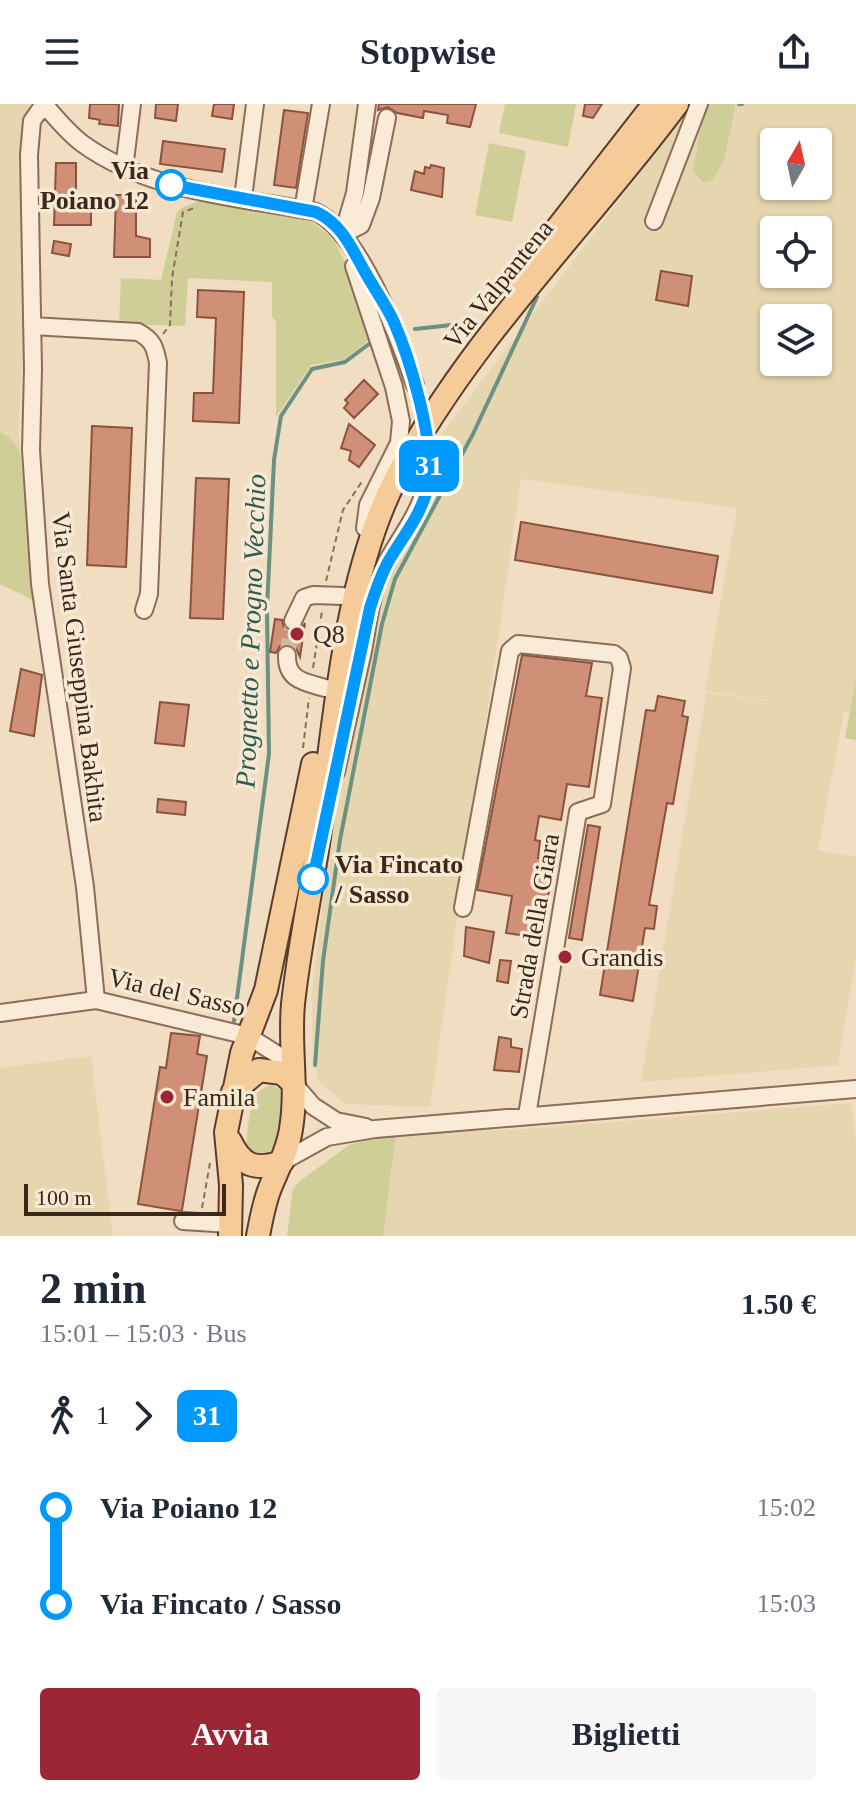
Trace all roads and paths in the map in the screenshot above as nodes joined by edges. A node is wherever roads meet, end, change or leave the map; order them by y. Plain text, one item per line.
1 (44, 104) edge
2 (132, 104) edge
3 (255, 104) edge
4 (321, 104) edge
5 (367, 104) edge
6 (654, 104) edge
7 (677, 104) edge
8 (699, 104) edge
9 (387, 118) dead end
10 (124, 169) junction
11 (208, 192) junction
12 (243, 198) junction
13 (303, 210) junction
14 (654, 221) dead end
15 (343, 234) junction
16 (32, 326) junction
17 (150, 338) junction
18 (415, 385) tunnel mouth
19 (430, 454) tunnel mouth
20 (365, 528) junction
21 (343, 596) junction
22 (144, 610) dead end
23 (293, 621) tunnel mouth
24 (287, 655) dead end
25 (325, 688) junction
26 (315, 864) junction
27 (463, 908) dead end
28 (96, 1000) junction
29 (0, 1013) edge
30 (248, 1036) junction
31 (294, 1084) junction
32 (856, 1089) edge
33 (233, 1092) junction
34 (527, 1115) junction
35 (375, 1129) junction
36 (226, 1132) junction
37 (282, 1162) junction
38 (183, 1221) dead end
39 (230, 1230) edge
40 (258, 1236) edge

1 - 10 street
1 - 16 street, Via Santa Giuseppina Bakhita
2 - 10 street
3 - 12 street
4 - 13 street
5 - 15 street
6 - 20 main road
7 - 26 main road, Via Valpantena
8 - 14 street
9 - 15 street
10 - 11 street
11 - 12 street
11 - 17 path
12 - 13 street
13 - 15 street
15 - 18 street
15 - 20 street
16 - 17 street
16 - 28 street, Via Santa Giuseppina Bakhita
17 - 22 street
19 - 26 street
20 - 21 main road
21 - 23 street
21 - 25 main road
24 - 25 street
25 - 30 main road
26 - 31 main road, Via Valpantena
27 - 34 street, Strada della Giara
28 - 29 street, Via del Sasso
28 - 30 street, Via del Sasso
30 - 31 street, Via del Sasso
30 - 33 main road
31 - 33 main road
31 - 35 street
31 - 37 main road
32 - 34 street
33 - 36 main road
34 - 35 street
35 - 37 street
36 - 37 main road
36 - 39 main road
37 - 40 main road
38 - 39 street

